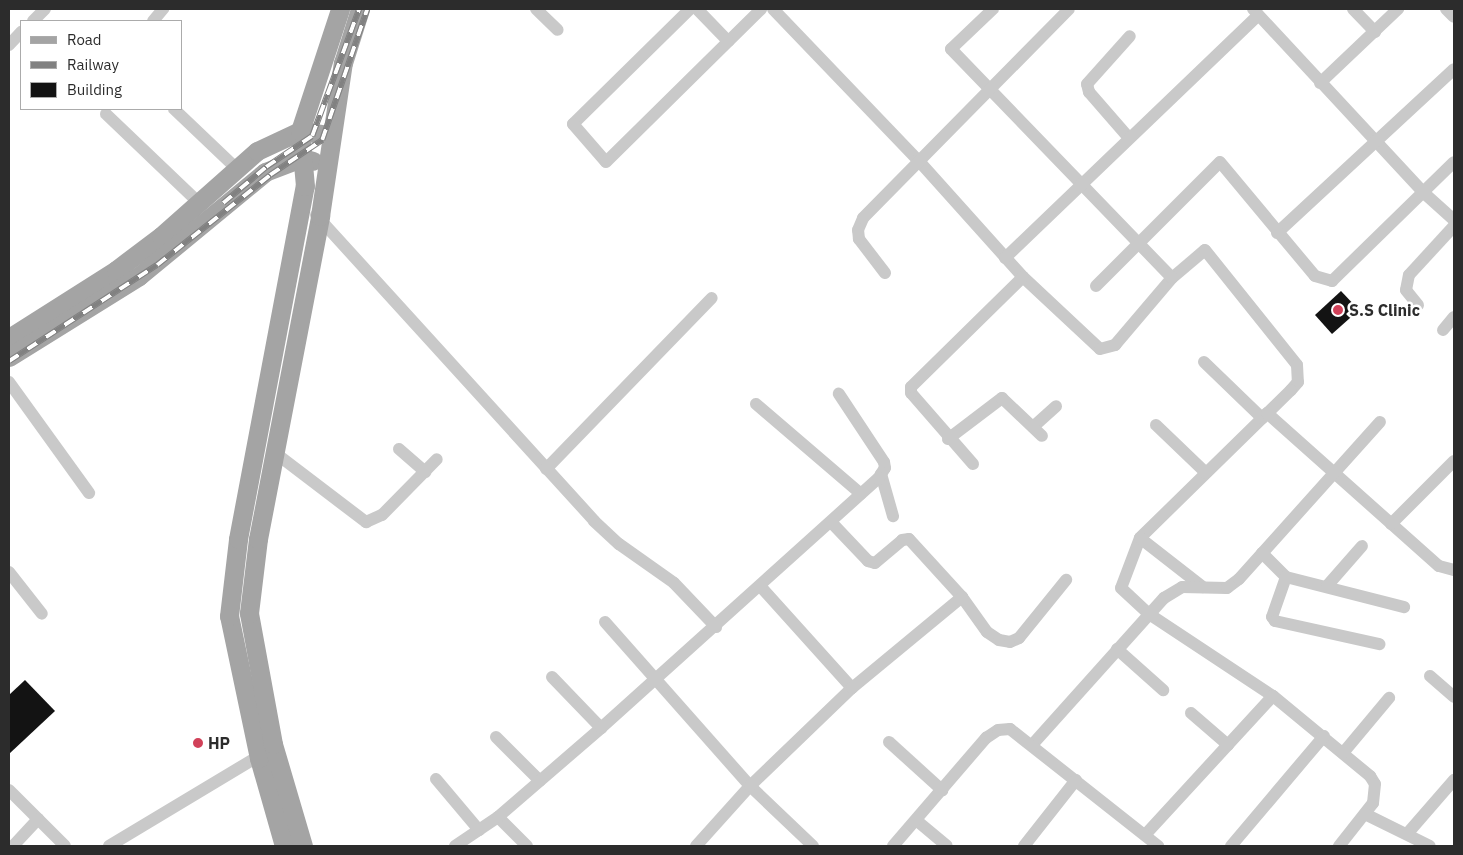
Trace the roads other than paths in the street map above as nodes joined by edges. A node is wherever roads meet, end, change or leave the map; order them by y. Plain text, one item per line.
1 (46, 9) edge
2 (163, 9) edge
3 (340, 9) edge
4 (360, 9) edge
5 (536, 9) edge
6 (690, 9) edge
7 (696, 9) edge
8 (761, 9) edge
9 (773, 9) edge
10 (993, 9) edge
11 (1070, 9) edge
12 (1353, 9) edge
13 (1398, 9) edge
14 (1446, 9) edge
15 (1255, 12) edge
16 (1454, 17) edge
17 (34, 20) edge
18 (154, 20) edge
19 (558, 30) dead end
20 (1374, 32) junction
21 (20, 33) edge
22 (1130, 36) dead end
23 (728, 42) junction
24 (9, 44) edge
25 (1454, 69) edge
26 (1320, 84) junction
27 (993, 89) junction
28 (175, 110) edge
29 (106, 114) dead end
30 (300, 131) junction
31 (330, 135) junction
32 (1129, 138) junction
33 (1375, 142) junction
34 (302, 158) junction
35 (918, 160) junction
36 (1454, 162) edge
37 (326, 164) junction
38 (237, 169) junction
39 (272, 169) junction
40 (1082, 183) junction
41 (304, 191) junction
42 (1424, 193) junction
43 (199, 203) junction
44 (300, 212) junction
45 (320, 216) junction
46 (1454, 220) edge
47 (1454, 226) edge
48 (1277, 233) junction
49 (1138, 242) junction
50 (1005, 258) junction
51 (885, 273) dead end
52 (1023, 277) junction
53 (1172, 278) junction
54 (1096, 286) dead end
55 (712, 298) dead end
56 (1418, 305) dead end
57 (1454, 317) edge
58 (1443, 330) dead end
59 (9, 338) edge
60 (9, 357) edge
61 (1204, 362) dead end
62 (9, 382) edge
63 (839, 394) dead end
64 (756, 404) dead end
65 (1056, 406) dead end
66 (1264, 415) junction
67 (1380, 422) dead end
68 (1156, 425) dead end
69 (948, 439) junction
70 (399, 449) dead end
71 (274, 452) junction
72 (438, 459) dead end
73 (1454, 461) edge
74 (973, 464) dead end
75 (546, 469) junction
76 (425, 472) junction
77 (1334, 472) junction
78 (1206, 473) junction
79 (881, 474) junction
80 (89, 493) dead end
81 (861, 494) junction
82 (893, 516) dead end
83 (831, 522) junction
84 (1391, 524) junction
85 (1140, 538) junction
86 (1362, 546) dead end
87 (1262, 553) junction
88 (1454, 570) edge
89 (9, 572) edge
90 (1286, 576) junction
91 (1066, 580) dead end
92 (1327, 586) junction
93 (760, 587) junction
94 (1203, 587) junction
95 (962, 597) junction
96 (1404, 607) dead end
97 (42, 614) dead end
98 (1148, 614) junction
99 (604, 622) dead end
100 (716, 627) junction
101 (1379, 644) dead end
102 (1117, 650) junction
103 (1430, 676) dead end
104 (552, 678) dead end
105 (655, 681) junction
106 (852, 688) junction
107 (1162, 690) dead end
108 (1273, 696) junction
109 (1454, 697) edge
110 (1389, 698) dead end
111 (1191, 713) dead end
112 (600, 728) junction
113 (1324, 736) junction
114 (496, 737) dead end
115 (889, 742) dead end
116 (273, 744) junction
117 (1032, 744) junction
118 (1228, 745) junction
119 (1343, 753) junction
120 (259, 758) junction
121 (436, 779) dead end
122 (1076, 780) junction
123 (1454, 780) edge
124 (540, 781) junction
125 (750, 786) junction
126 (9, 790) edge
127 (942, 790) junction
128 (1365, 814) junction
129 (498, 817) junction
130 (38, 819) junction
131 (916, 820) junction
132 (480, 830) junction
133 (1407, 834) junction
134 (1145, 835) junction
135 (13, 846) edge
136 (65, 846) edge
137 (109, 846) edge
138 (284, 846) edge
139 (303, 846) edge
140 (456, 846) edge
141 (527, 846) edge
142 (696, 846) edge
143 (813, 846) edge
144 (894, 846) edge
145 (947, 846) edge
146 (1024, 846) edge
147 (1158, 846) edge
148 (1231, 846) edge
149 (1339, 846) edge
150 (1430, 846) edge

1 - 17 street
2 - 18 street
3 - 30 main road
4 - 31 main road
5 - 19 street
6 - 23 street
7 - 23 street
8 - 23 street
9 - 35 street
10 - 27 street
11 - 27 street
12 - 20 street
13 - 20 street
14 - 16 street
15 - 26 street
15 - 32 street
20 - 26 street
21 - 24 street
22 - 32 street
25 - 33 street
26 - 33 street
27 - 35 street
27 - 40 street
28 - 38 street
29 - 43 street
30 - 31 main road
30 - 34 main road
30 - 38 main road
31 - 37 main road
32 - 40 street
33 - 42 street
33 - 48 street
34 - 37 main road
34 - 39 main road
34 - 41 main road
35 - 50 street
35 - 51 street
36 - 42 street
37 - 45 main road
38 - 43 main road
39 - 41 main road
39 - 60 main road
40 - 49 street
40 - 50 street
41 - 44 main road
42 - 46 street
42 - 48 street
43 - 59 main road
44 - 45 street
44 - 120 main road
45 - 71 main road
45 - 75 street
47 - 56 street
48 - 49 street
49 - 53 street
49 - 54 street
50 - 52 street
52 - 53 street
52 - 69 street
53 - 66 street
55 - 75 street
57 - 58 street
61 - 66 street
62 - 80 street
63 - 79 street
64 - 81 street
65 - 69 street
66 - 77 street
66 - 78 street
67 - 77 street
68 - 78 street
69 - 74 street
70 - 76 street
71 - 76 street
71 - 116 main road
72 - 76 street
73 - 84 street
75 - 100 street
77 - 84 street
77 - 87 street
78 - 85 street
79 - 81 street
79 - 82 street
81 - 83 street
83 - 93 street
83 - 95 street
84 - 88 street
85 - 94 street
85 - 98 street
86 - 92 street
87 - 90 street
87 - 94 street
89 - 97 street
90 - 92 street
90 - 101 street
91 - 95 street
92 - 96 street
93 - 100 street
93 - 106 street
94 - 98 street
95 - 106 street
98 - 102 street
98 - 108 street
99 - 105 street
100 - 105 street
102 - 107 street
102 - 117 street
103 - 109 street
104 - 112 street
105 - 112 street
105 - 125 street
106 - 125 street
108 - 113 street
108 - 118 street
110 - 119 street
111 - 118 street
112 - 124 street
113 - 119 street
113 - 148 street
114 - 124 street
115 - 127 street
116 - 120 street
116 - 139 main road
117 - 122 street
117 - 127 street
118 - 134 street
119 - 128 street
120 - 137 street
120 - 138 main road
121 - 132 street
122 - 134 street
122 - 146 street
123 - 133 street
124 - 129 street
125 - 142 street
125 - 143 street
126 - 130 street
127 - 131 street
128 - 133 street
128 - 149 street
129 - 132 street
129 - 141 street
130 - 135 street
130 - 136 street
131 - 144 street
131 - 145 street
132 - 140 street
133 - 150 street
134 - 147 street

